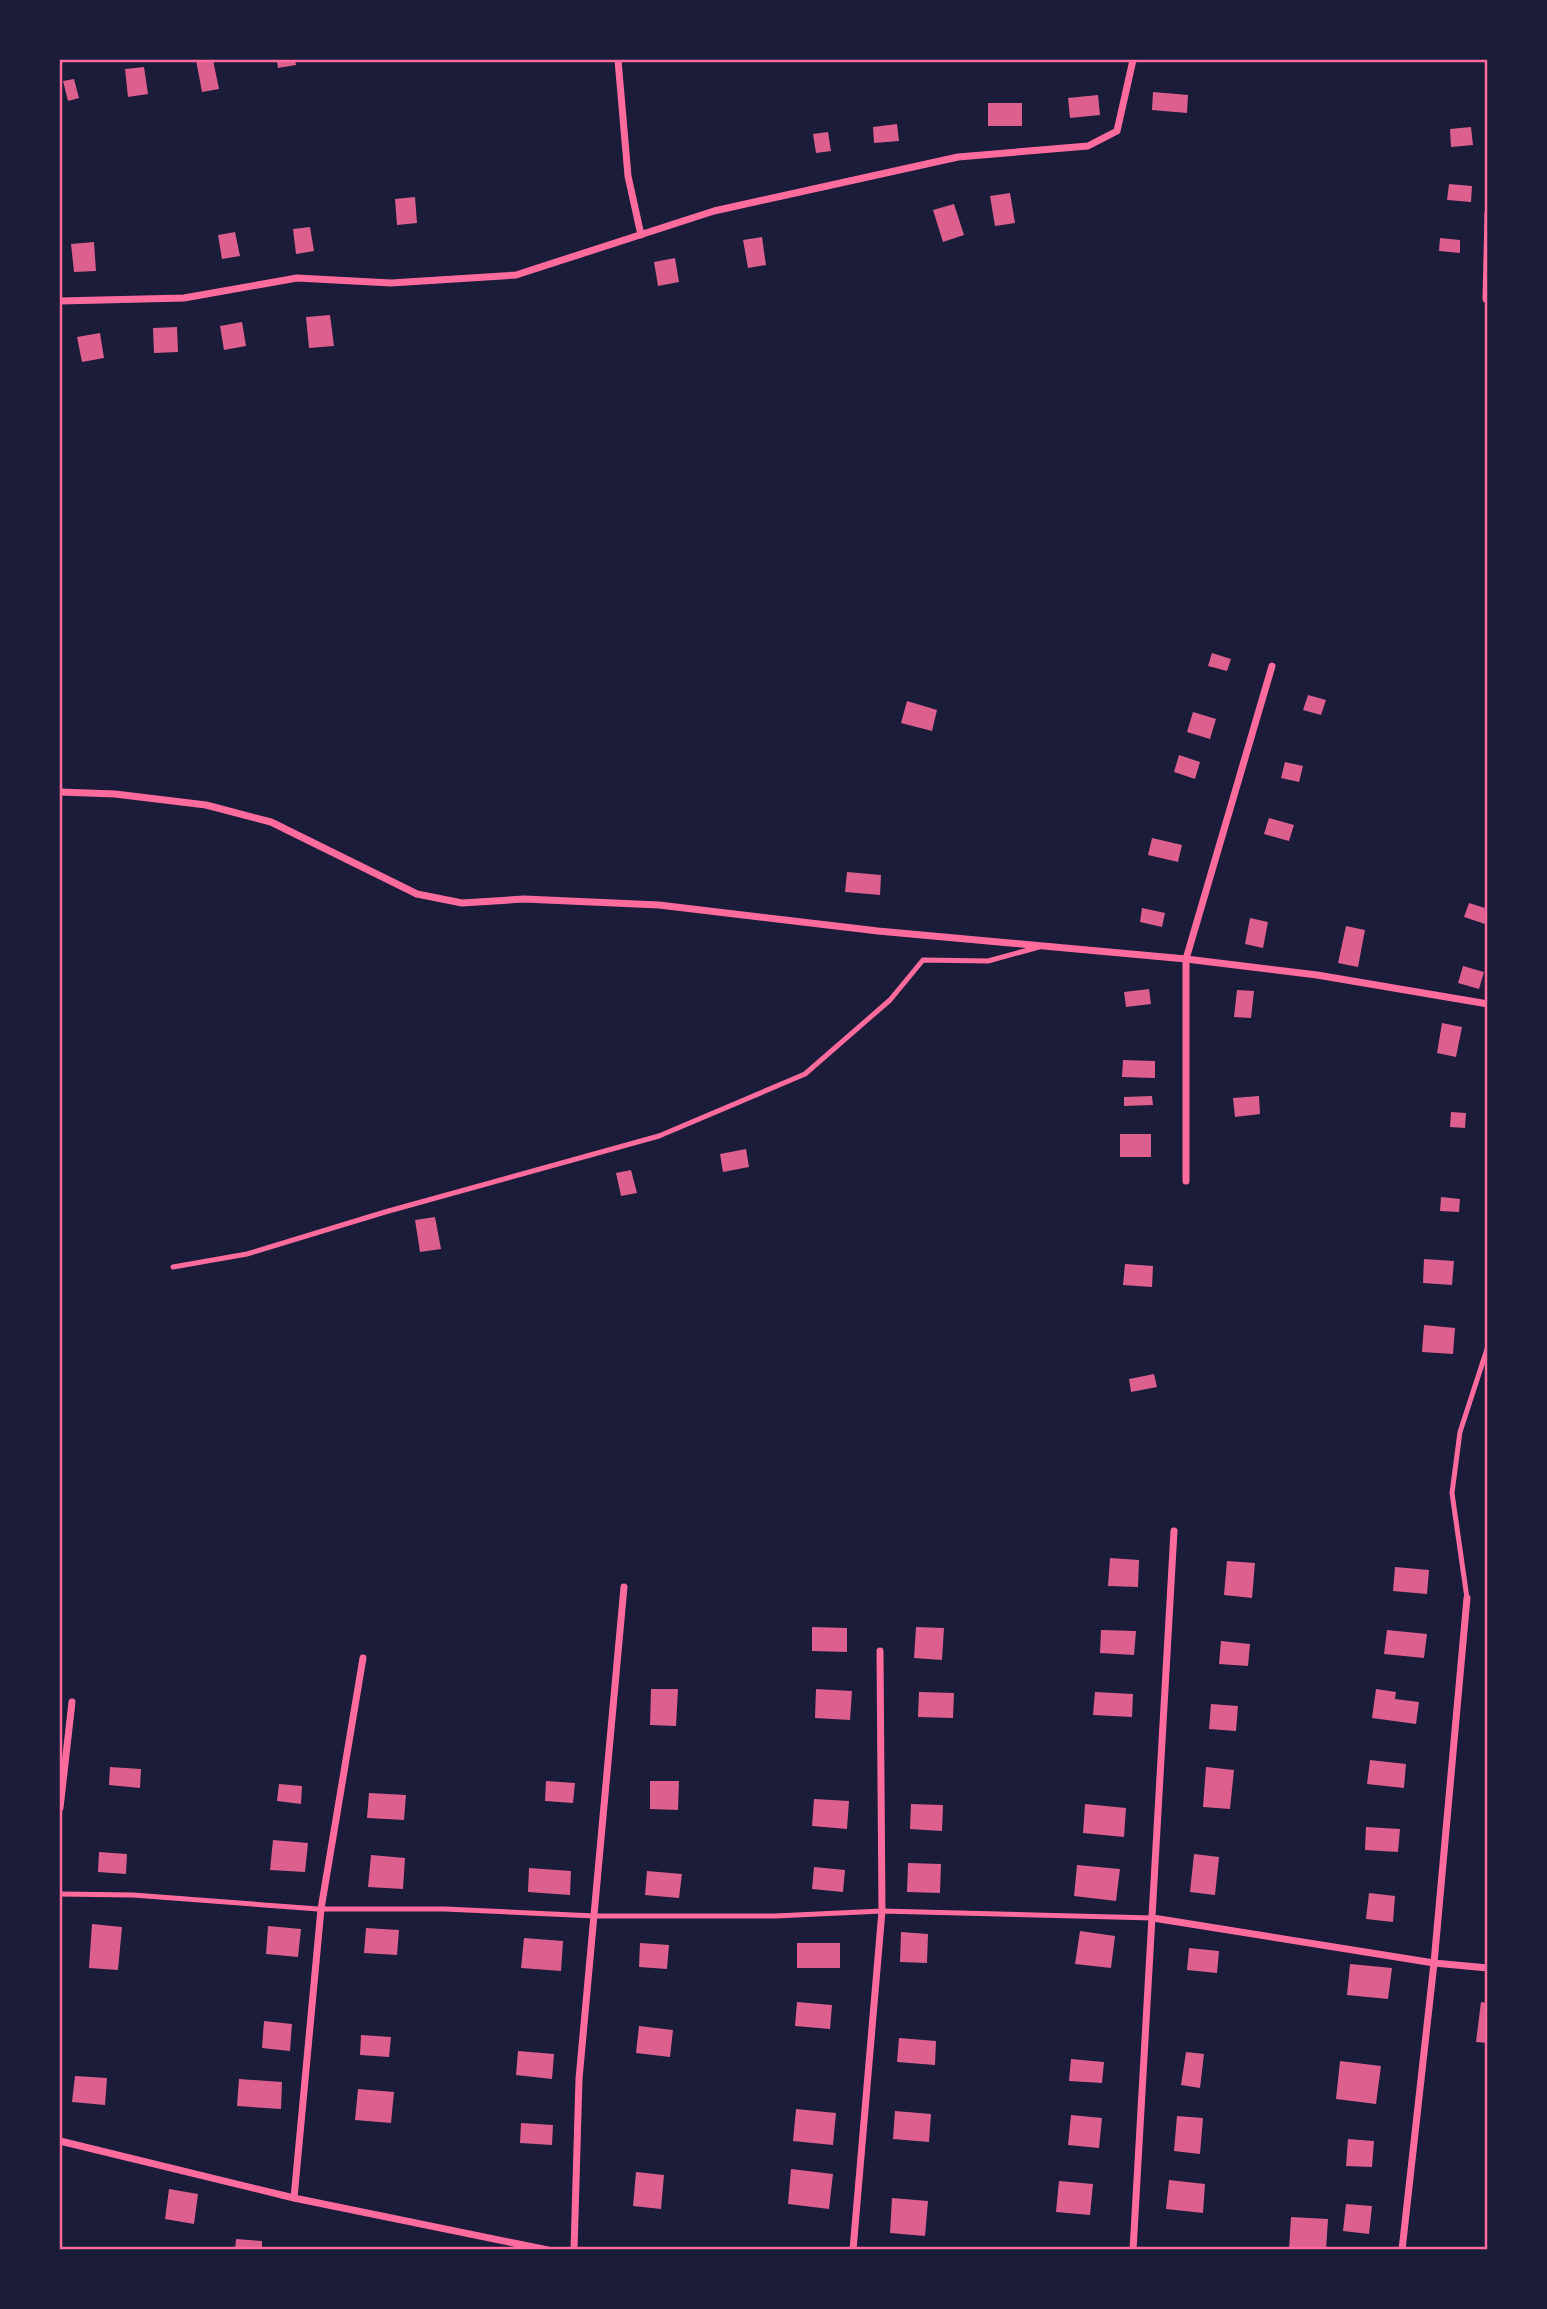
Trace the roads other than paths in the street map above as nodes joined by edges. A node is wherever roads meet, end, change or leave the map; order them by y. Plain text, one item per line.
1 (618, 60) edge
2 (1133, 60) edge
3 (1488, 213) edge
4 (641, 235) junction
5 (1486, 299) edge
6 (60, 301) edge
7 (1272, 667) dead end
8 (60, 792) edge
9 (1043, 946) junction
10 (1186, 959) junction
11 (1488, 1004) edge
12 (1186, 1181) dead end
13 (173, 1267) dead end
14 (1488, 1346) edge
15 (1174, 1531) dead end
16 (624, 1587) dead end
17 (1467, 1598) joint
18 (880, 1651) dead end
19 (363, 1658) dead end
20 (72, 1702) dead end
21 (60, 1808) edge
22 (60, 1894) edge
23 (321, 1909) junction
24 (883, 1911) junction
25 (596, 1916) junction
26 (1153, 1918) junction
27 (1434, 1963) junction
28 (1488, 1968) edge
29 (60, 2141) edge
30 (294, 2198) junction
31 (548, 2249) edge
32 (573, 2249) edge
33 (853, 2249) edge
34 (1133, 2249) edge
35 (1402, 2249) edge

1 - 4 street
2 - 4 street
3 - 5 street
4 - 6 street
7 - 10 street
8 - 9 street
9 - 10 street
9 - 13 lane
10 - 11 street
10 - 12 street
14 - 17 lane
15 - 26 street
16 - 25 street
17 - 27 street
18 - 24 street
19 - 23 street
20 - 21 street
22 - 23 lane
23 - 25 lane
23 - 30 street
24 - 25 lane
24 - 26 lane
24 - 33 street
25 - 32 street
26 - 27 street
26 - 34 street
27 - 28 street
27 - 35 street
29 - 30 street
30 - 31 street

